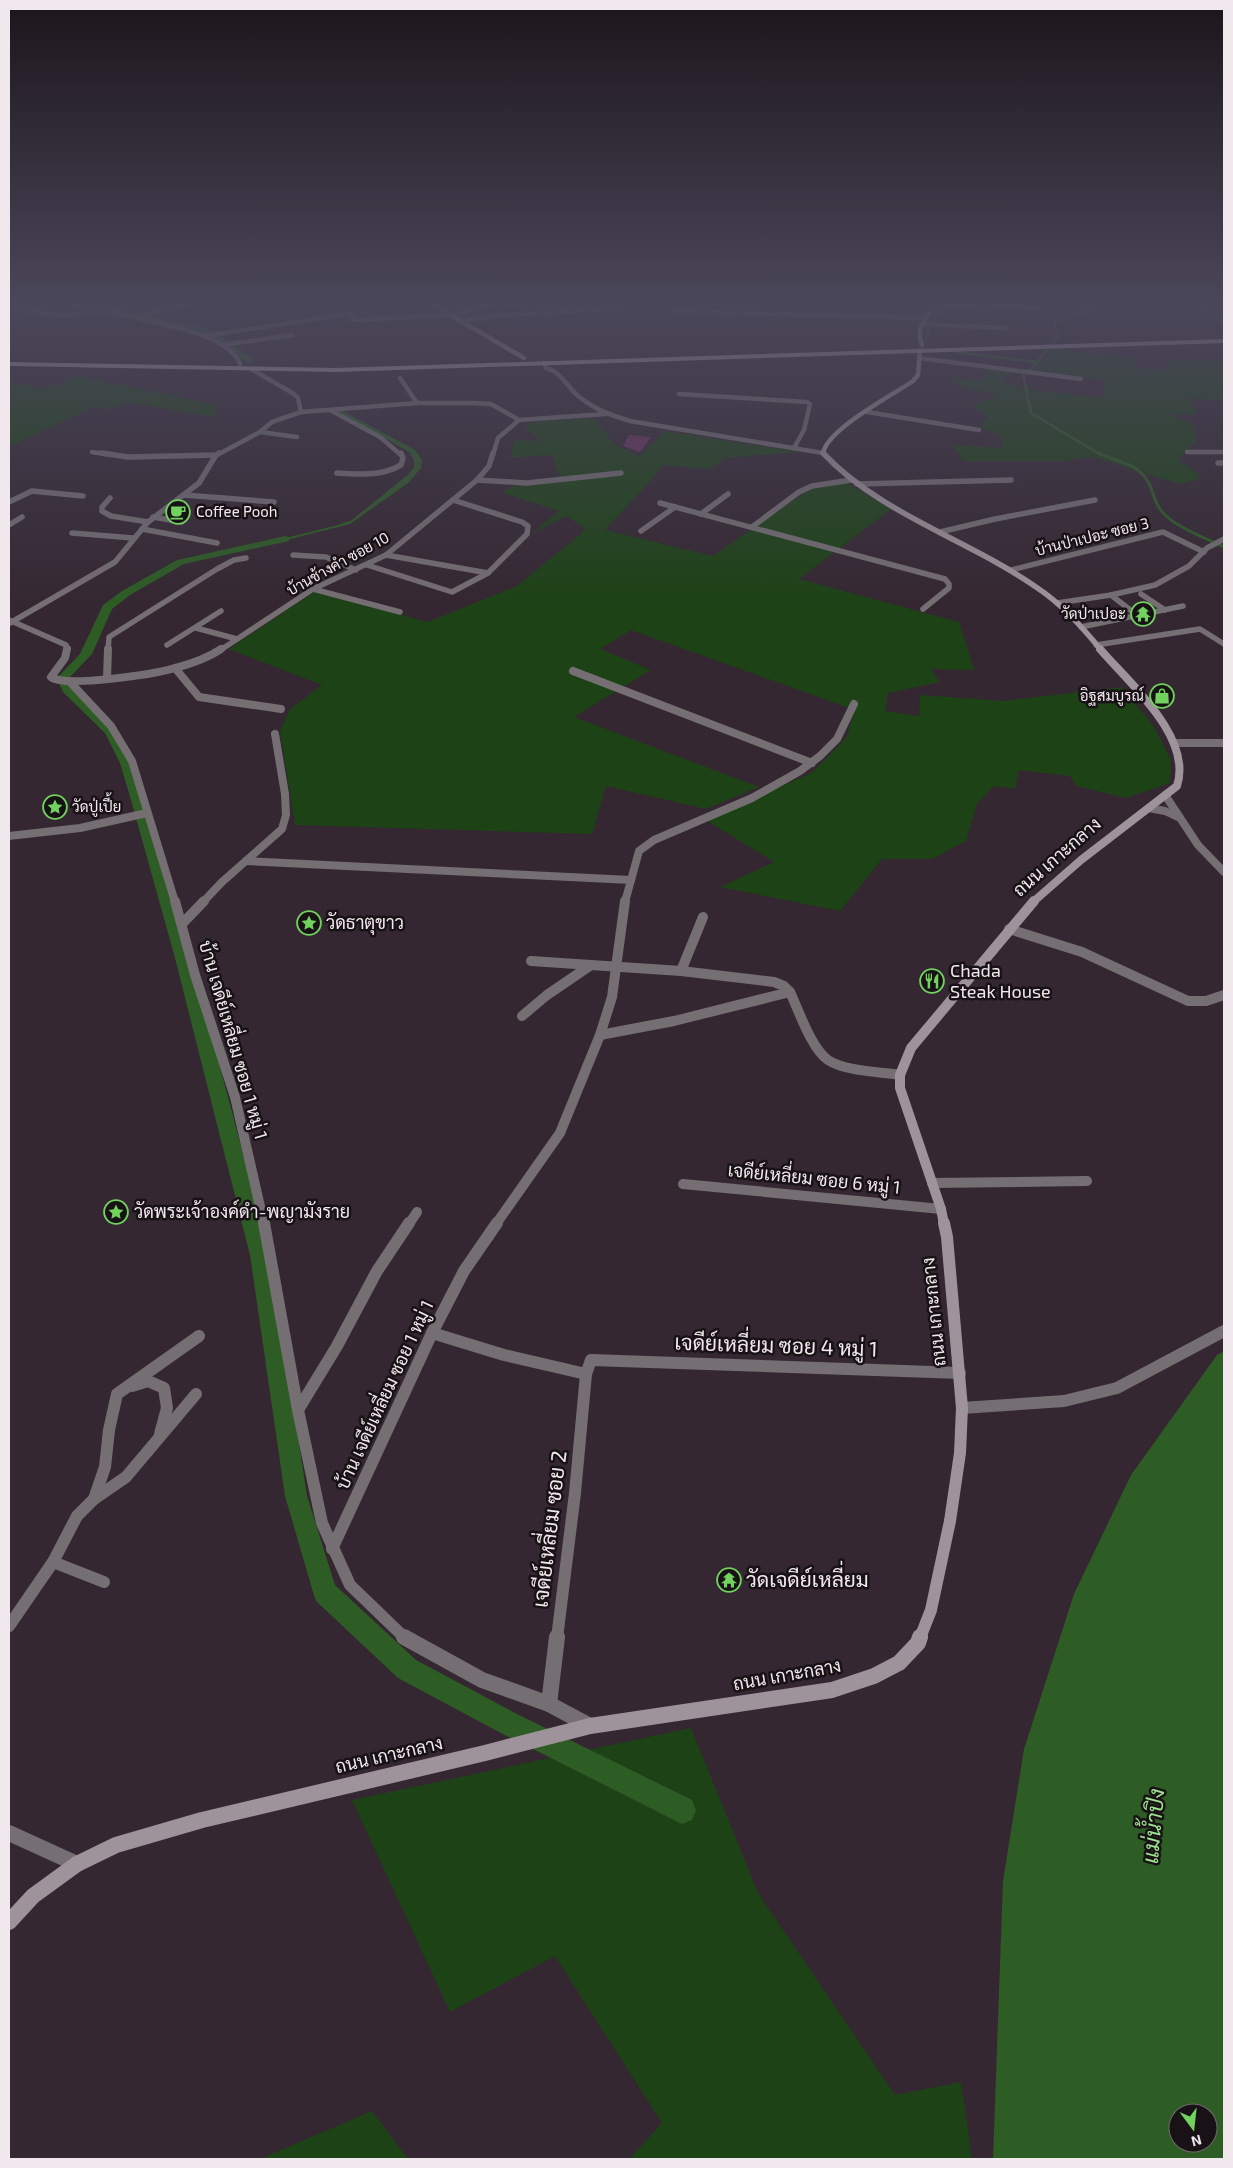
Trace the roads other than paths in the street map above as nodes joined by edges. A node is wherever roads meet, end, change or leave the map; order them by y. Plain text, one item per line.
1 (299, 402) edge
2 (586, 402) edge
3 (807, 402) edge
4 (882, 402) edge
5 (417, 404) joint
6 (330, 409) junction
7 (301, 412) junction
8 (867, 412) junction
9 (606, 414) junction
10 (519, 420) junction
11 (979, 430) dead end
12 (260, 432) junction
13 (297, 437) dead end
14 (794, 448) junction
15 (92, 452) dead end
16 (1187, 452) dead end
17 (1224, 452) edge
18 (824, 453) junction
19 (216, 455) junction
20 (338, 473) dead end
21 (621, 473) dead end
22 (477, 480) junction
23 (851, 480) junction
24 (1011, 480) dead end
25 (856, 484) junction
26 (728, 494) dead end
27 (184, 495) junction
28 (83, 496) dead end
29 (110, 498) dead end
30 (453, 500) junction
31 (1095, 500) dead end
32 (9, 502) edge
33 (274, 502) dead end
34 (660, 503) dead end
35 (675, 507) junction
36 (701, 514) junction
37 (22, 517) dead end
38 (150, 520) junction
39 (182, 522) dead end
40 (9, 525) edge
41 (752, 527) junction
42 (142, 528) junction
43 (641, 531) dead end
44 (940, 532) junction
45 (72, 533) dead end
46 (133, 538) junction
47 (1219, 541) edge
48 (217, 543) dead end
49 (1204, 552) junction
50 (293, 555) dead end
51 (386, 555) junction
52 (246, 558) dead end
53 (367, 565) junction
54 (356, 570) junction
55 (1011, 570) junction
56 (488, 573) junction
57 (313, 589) junction
58 (1141, 594) dead end
59 (1111, 595) junction
60 (1057, 603) junction
61 (1183, 606) dead end
62 (923, 609) dead end
63 (1165, 610) junction
64 (221, 611) dead end
65 (400, 612) dead end
66 (1138, 616) junction
67 (10, 622) edge
68 (196, 628) junction
69 (1081, 628) junction
70 (237, 639) junction
71 (1224, 644) edge
72 (167, 645) dead end
73 (1096, 645) junction
74 (175, 668) junction
75 (573, 671) dead end
76 (107, 679) junction
77 (65, 682) junction
78 (854, 704) dead end
79 (281, 709) dead end
80 (275, 734) dead end
81 (1174, 743) junction
82 (1224, 743) edge
83 (812, 763) junction
84 (1166, 795) junction
85 (1149, 808) junction
86 (142, 814) junction
87 (1181, 819) junction
88 (9, 836) edge
89 (246, 861) junction
90 (1224, 872) edge
91 (631, 880) junction
92 (703, 917) dead end
93 (182, 924) junction
94 (1008, 929) junction
95 (531, 961) dead end
96 (591, 964) junction
97 (618, 966) junction
98 (681, 971) junction
99 (790, 992) junction
100 (1224, 995) edge
101 (522, 1016) dead end
102 (600, 1035) junction
103 (900, 1074) junction
104 (1087, 1181) dead end
105 (932, 1183) junction
106 (683, 1184) dead end
107 (941, 1209) junction
108 (418, 1212) dead end
109 (1224, 1332) edge
110 (432, 1333) junction
111 (199, 1336) dead end
112 (591, 1360) joint
113 (960, 1373) junction
114 (586, 1374) junction
115 (124, 1389) junction
116 (196, 1394) dead end
117 (962, 1408) junction
118 (298, 1410) junction
119 (159, 1438) junction
120 (94, 1499) junction
121 (332, 1549) junction
122 (53, 1562) junction
123 (104, 1582) dead end
124 (9, 1626) edge
125 (549, 1704) junction
126 (590, 1726) junction
127 (9, 1833) edge
128 (77, 1864) junction
129 (9, 1922) edge

1 - 7 street
2 - 9 street
3 - 14 street
4 - 8 street
5 - 6 street
5 - 10 street
6 - 7 street
6 - 20 street
7 - 12 street
8 - 11 street
8 - 18 street
9 - 10 street
9 - 14 street
10 - 22 street, บ้านช้างคำ ซอย 10
12 - 13 street
12 - 19 street
14 - 18 street
15 - 19 street
16 - 17 street
18 - 23 street, ถนน เกาะกลาง
19 - 27 street
21 - 22 street
22 - 30 street, บ้านช้างคำ ซอย 10
23 - 25 street, ถนน เกาะกลาง
23 - 41 street
24 - 25 street
25 - 44 street, ถนน เกาะกลาง
26 - 36 street
27 - 33 street
27 - 38 street
28 - 32 street
29 - 38 street
30 - 51 street, บ้านช้างคำ ซอย 10
30 - 56 street
31 - 44 street
34 - 35 street
35 - 36 street
35 - 43 street
36 - 41 street
37 - 40 street
38 - 39 street
38 - 42 street
41 - 62 street
42 - 46 street
42 - 48 street
44 - 55 street, ถนน เกาะกลาง
45 - 46 street
46 - 67 street
47 - 49 street
49 - 55 street, บ้านป่าเปอะ ซอย 3
49 - 59 street
50 - 54 street
51 - 53 street, บ้านช้างคำ ซอย 10
51 - 56 street
52 - 76 street
53 - 54 street, บ้านช้างคำ ซอย 10
53 - 56 street
54 - 57 street, บ้านช้างคำ ซอย 10
55 - 60 street, ถนน เกาะกลาง
57 - 65 street
57 - 70 street, บ้านช้างคำ ซอย 10
58 - 63 street
59 - 60 street
59 - 66 street
60 - 69 street, ถนน เกาะกลาง
61 - 63 street
63 - 66 street
64 - 68 street
66 - 69 street
67 - 77 street
68 - 70 street
68 - 72 street
69 - 73 street, ถนน เกาะกลาง
70 - 74 street, บ้านช้างคำ ซอย 10
71 - 73 street
73 - 81 street, ถนน เกาะกลาง
74 - 76 street, บ้านช้างคำ ซอย 10
74 - 79 street
75 - 83 street
76 - 77 street, บ้านช้างคำ ซอย 10
77 - 86 street, บ้าน เจดีย์เหลี่ยม ซอย 1 หมู่ 1
78 - 83 street, บ้าน เจดีย์เหลี่ยม ซอย 1 หมู่ 1
80 - 89 street
81 - 82 street
81 - 84 street, ถนน เกาะกลาง
83 - 91 street, บ้าน เจดีย์เหลี่ยม ซอย 1 หมู่ 1
84 - 85 street, ถนน เกาะกลาง
84 - 87 street
85 - 87 street
85 - 94 street, ถนน เกาะกลาง
86 - 88 street
86 - 93 street, บ้าน เจดีย์เหลี่ยม ซอย 1 หมู่ 1
87 - 90 street
89 - 91 street
89 - 93 street
91 - 97 street, บ้าน เจดีย์เหลี่ยม ซอย 1 หมู่ 1
92 - 98 street
93 - 118 street, บ้าน เจดีย์เหลี่ยม ซอย 1 หมู่ 1
94 - 100 street
94 - 103 street, ถนน เกาะกลาง
95 - 96 street
96 - 97 street
96 - 101 street
97 - 98 street
97 - 102 street, บ้าน เจดีย์เหลี่ยม ซอย 1 หมู่ 1
98 - 99 street
99 - 102 street
99 - 103 street
102 - 110 street, บ้าน เจดีย์เหลี่ยม ซอย 1 หมู่ 1
103 - 105 street, ถนน เกาะกลาง
104 - 105 street
105 - 107 street, ถนน เกาะกลาง
106 - 107 street, เจดีย์เหลี่ยม ซอย 6 หมู่ 1
107 - 113 street, ถนน เกาะกลาง
108 - 118 street
109 - 117 street
110 - 114 street
110 - 121 street, บ้าน เจดีย์เหลี่ยม ซอย 1 หมู่ 1
111 - 115 street
112 - 113 street, เจดีย์เหลี่ยม ซอย 4 หมู่ 1
112 - 114 street, เจดีย์เหลี่ยม ซอย 2
113 - 117 street, ถนน เกาะกลาง
114 - 125 street, เจดีย์เหลี่ยม ซอย 2
115 - 119 street
115 - 120 street
116 - 119 street
117 - 126 street, ถนน เกาะกลาง
118 - 121 street, บ้าน เจดีย์เหลี่ยม ซอย 1 หมู่ 1
119 - 120 street
120 - 122 street
121 - 125 street, บ้าน เจดีย์เหลี่ยม ซอย 1 หมู่ 1
122 - 123 street
122 - 124 street
125 - 126 street, บ้าน เจดีย์เหลี่ยม ซอย 1 หมู่ 1
126 - 128 street, ถนน เกาะกลาง
127 - 128 street
128 - 129 street, ถนน เกาะกลาง

